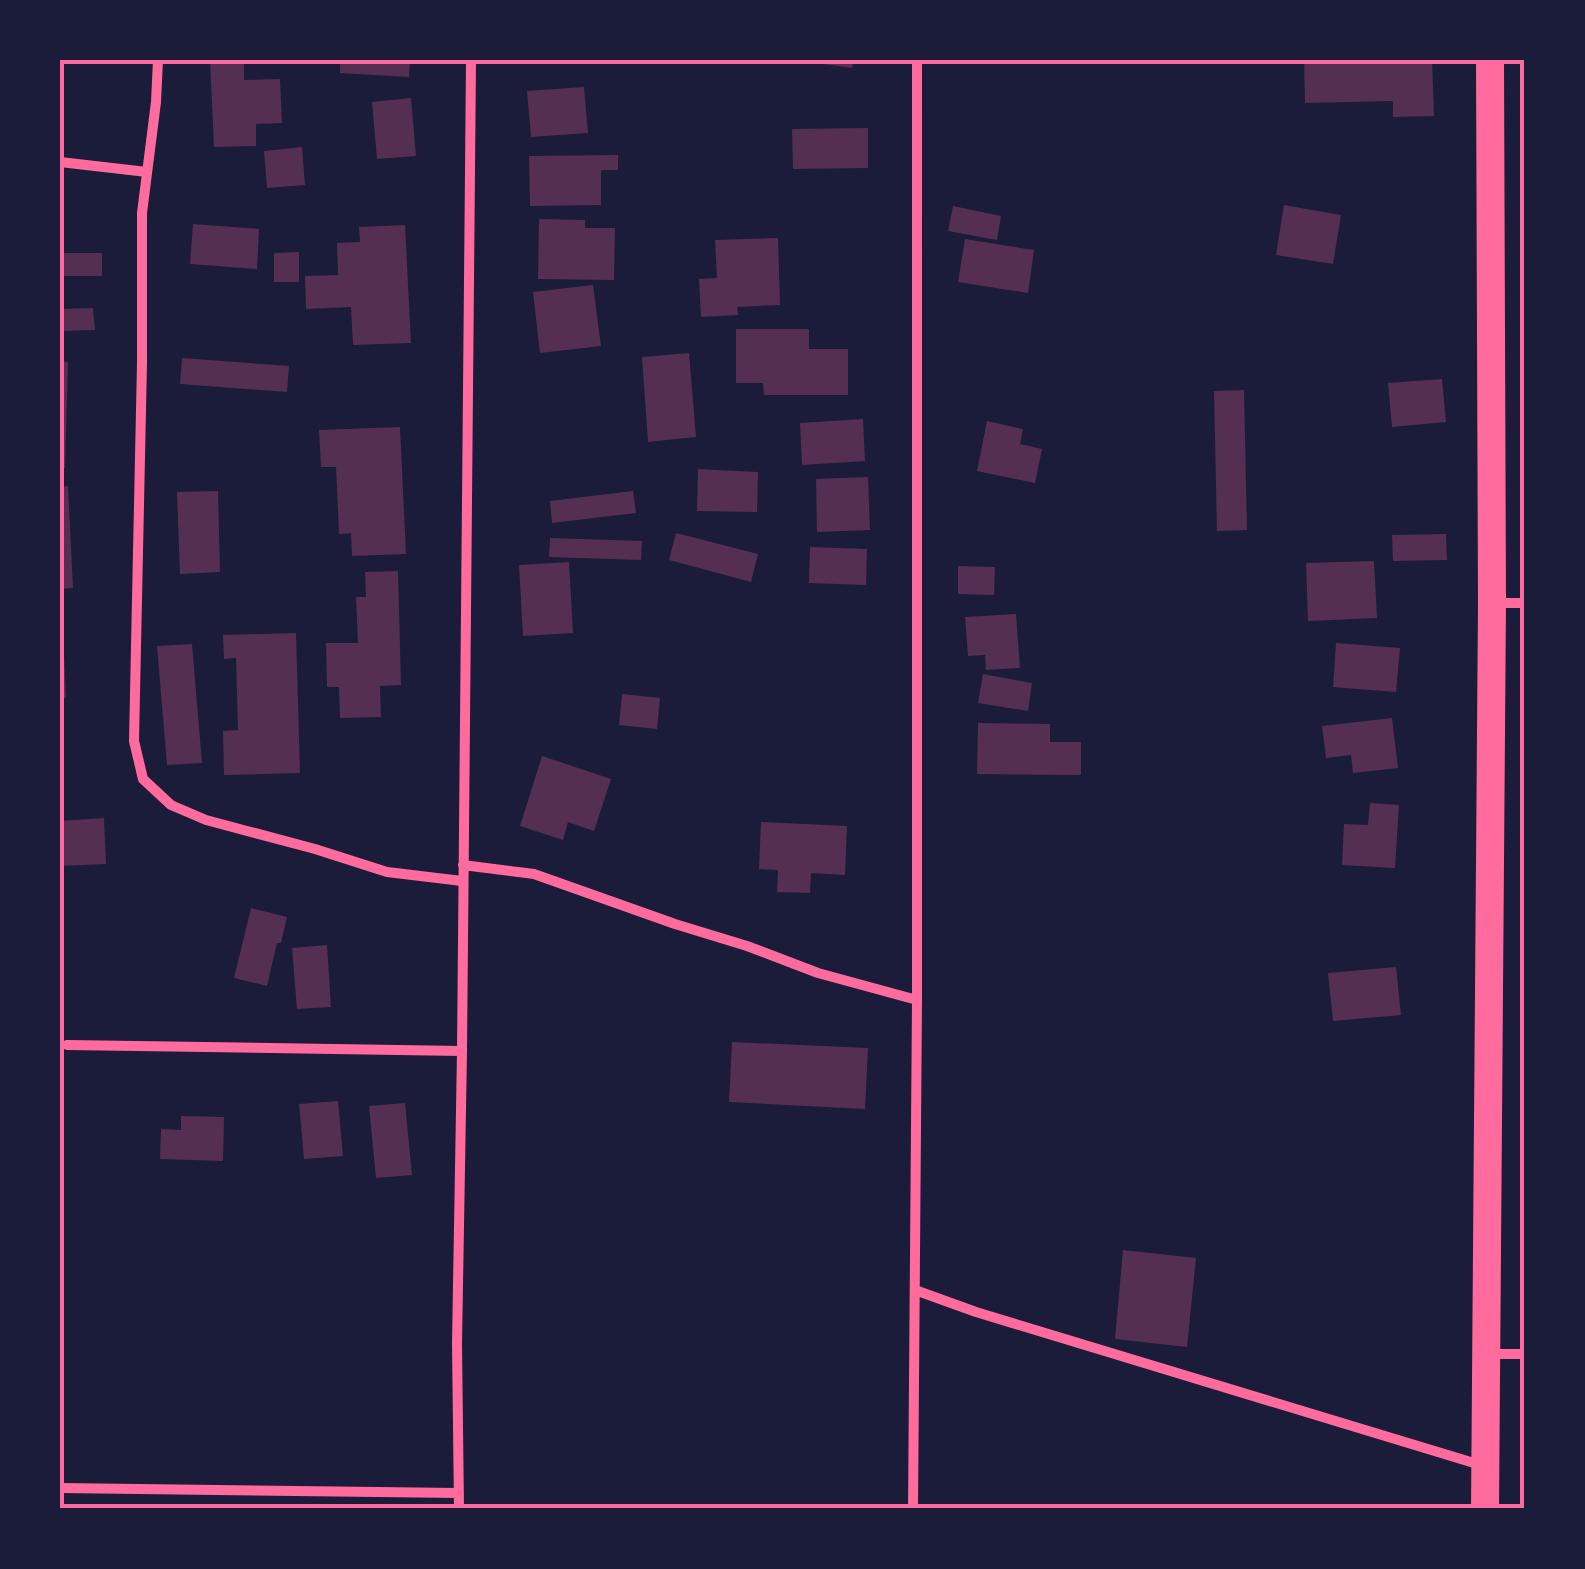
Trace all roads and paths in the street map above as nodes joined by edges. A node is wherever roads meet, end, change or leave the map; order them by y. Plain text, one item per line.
1 (158, 60) edge
2 (471, 60) edge
3 (918, 60) edge
4 (1490, 60) edge
5 (60, 162) edge
6 (147, 172) junction
7 (1492, 603) junction
8 (1525, 603) edge
9 (463, 864) junction
10 (462, 881) junction
11 (918, 1000) junction
12 (67, 1044) dead end
13 (462, 1051) junction
14 (915, 1290) junction
15 (1487, 1354) junction
16 (1525, 1354) edge
17 (1485, 1466) junction
18 (60, 1488) edge
19 (459, 1493) junction
20 (458, 1509) edge
21 (913, 1509) edge
22 (1485, 1509) edge

1 - 6 street
2 - 9 street
3 - 11 street
4 - 7 highway
5 - 6 street
6 - 10 street
7 - 8 street
7 - 15 highway
9 - 10 street
9 - 11 street
10 - 13 street
11 - 14 street
12 - 13 street
13 - 19 street
14 - 17 street
14 - 21 street
15 - 16 street
15 - 17 highway
17 - 22 highway
18 - 19 street
19 - 20 street

